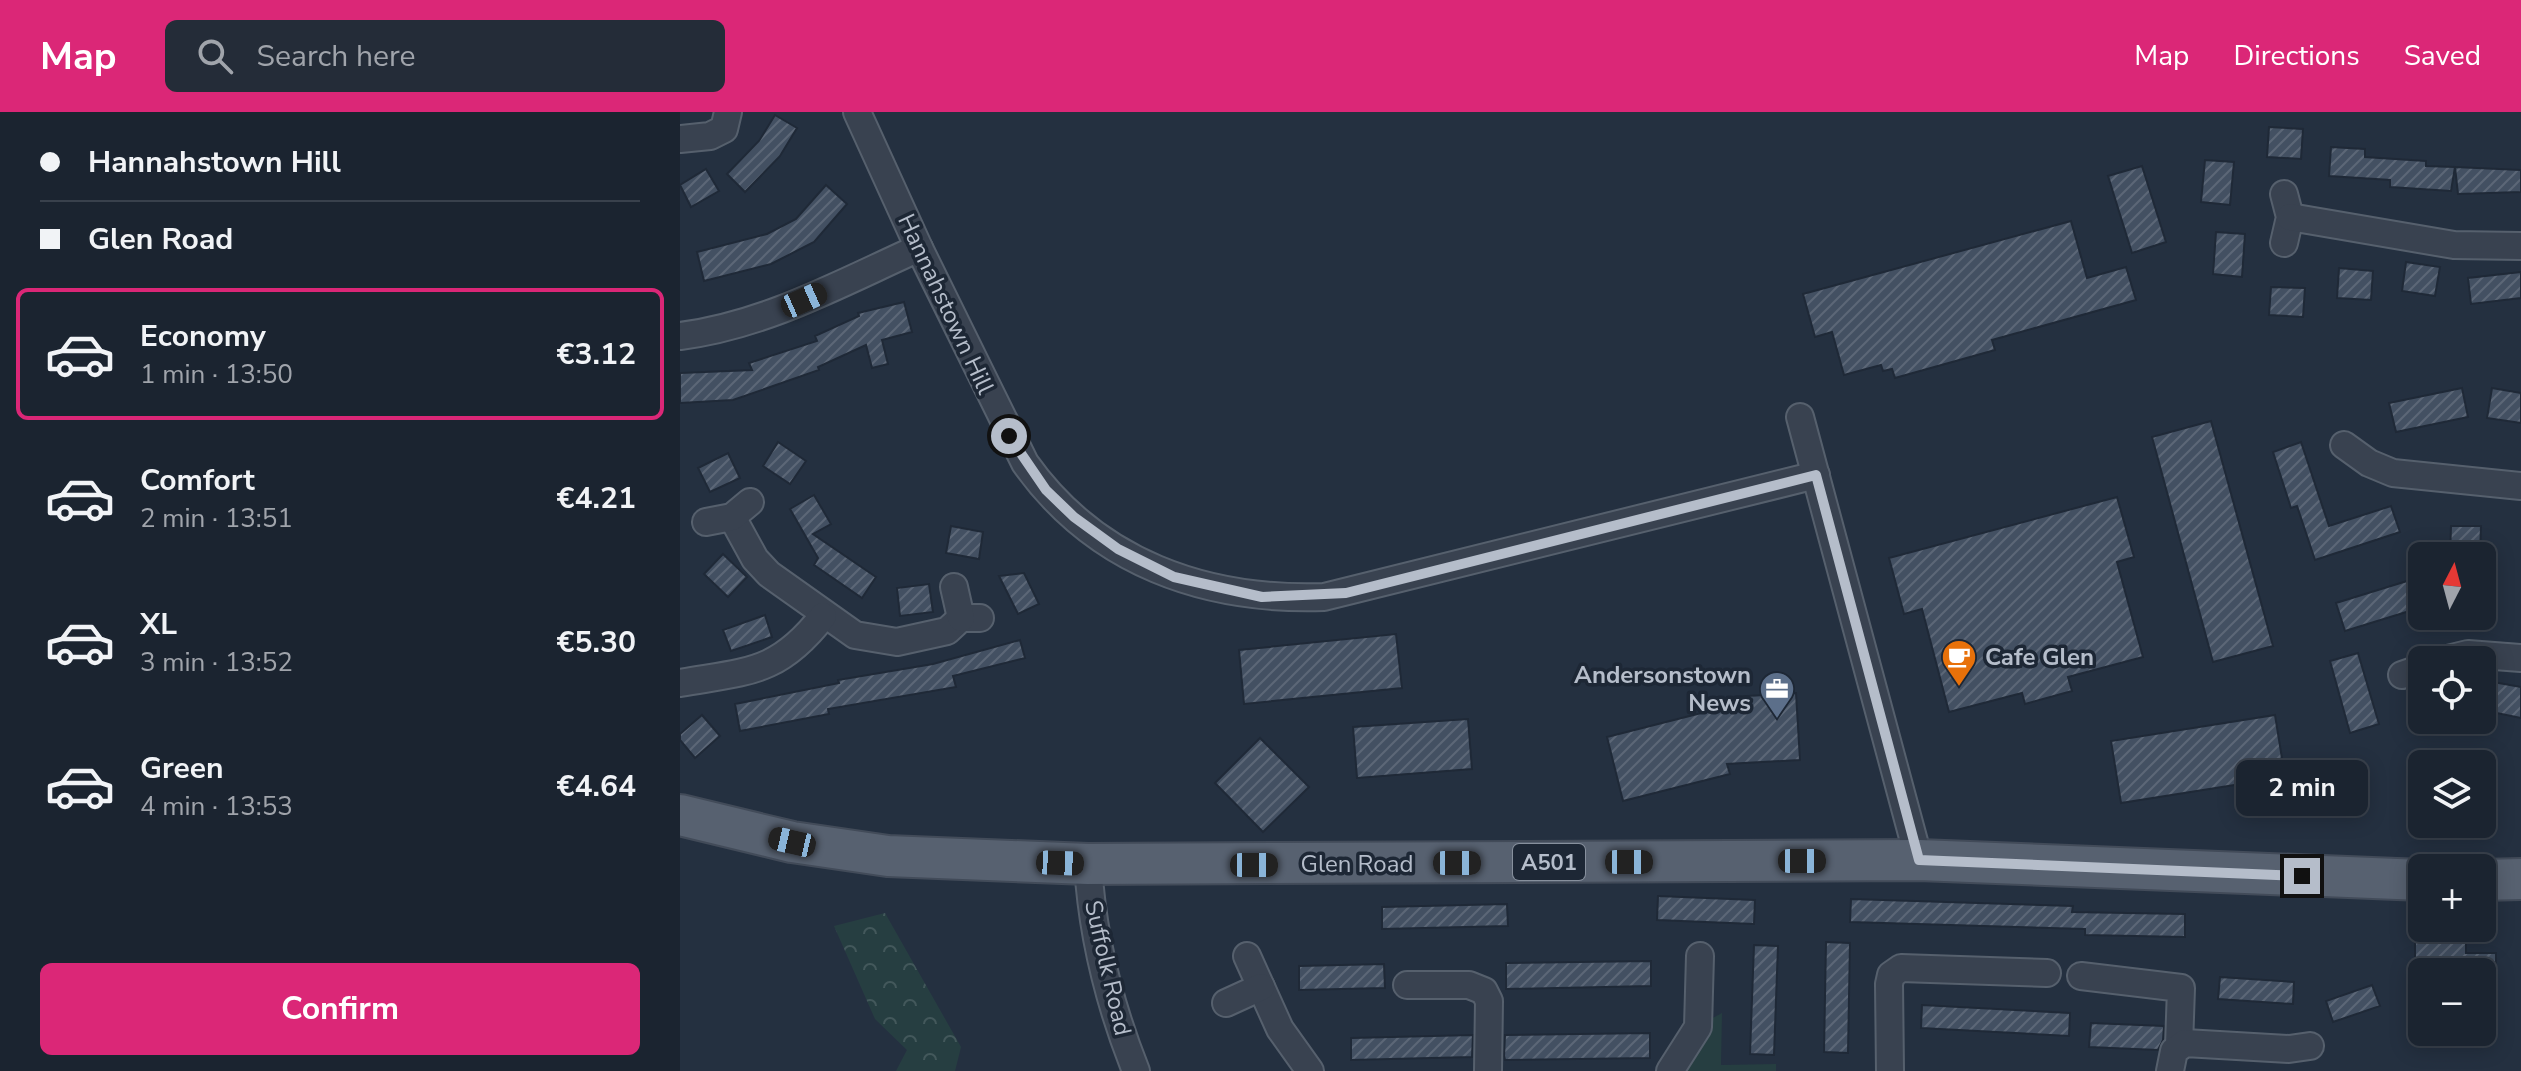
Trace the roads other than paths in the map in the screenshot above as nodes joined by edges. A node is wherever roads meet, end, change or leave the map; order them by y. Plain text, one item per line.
1 (728, 112) edge
2 (857, 112) edge
3 (680, 139) edge
4 (2284, 243) dead end
5 (2521, 246) edge
6 (919, 248) junction
7 (680, 336) edge
8 (1800, 417) dead end
9 (2344, 445) dead end
10 (1816, 475) junction
11 (2521, 486) edge
12 (729, 514) dead end
13 (954, 587) dead end
14 (823, 616) junction
15 (2496, 656) edge
16 (2521, 658) edge
17 (680, 683) edge
18 (680, 815) edge
19 (1919, 860) junction
20 (1088, 864) junction
21 (2408, 879) edge
22 (2521, 879) edge
23 (2496, 880) edge
24 (1247, 956) dead end
25 (1700, 956) dead end
26 (2047, 973) dead end
27 (2081, 976) dead end
28 (1407, 985) dead end
29 (1261, 987) junction
30 (1226, 1003) dead end
31 (2179, 1046) junction
32 (2310, 1046) dead end
33 (1136, 1071) edge
34 (1310, 1071) edge
35 (1488, 1071) edge
36 (1670, 1071) edge
37 (1890, 1071) edge
38 (2170, 1071) edge

1 - 3 street
2 - 6 street, Hannahstown Hill
4 - 5 street
6 - 7 street
6 - 10 street, Hannahstown Hill
8 - 10 street
9 - 11 street
10 - 19 street
12 - 14 street
13 - 14 street
14 - 17 street
15 - 16 street
18 - 20 main road, Glen Road / A501
19 - 20 main road, Glen Road / A501
19 - 21 main road, Glen Road / A501
20 - 33 street, Suffolk Road
22 - 23 main road
24 - 29 street
25 - 36 street
26 - 37 street
27 - 31 street
28 - 35 street
29 - 30 street
29 - 34 street
31 - 32 street
31 - 38 street

